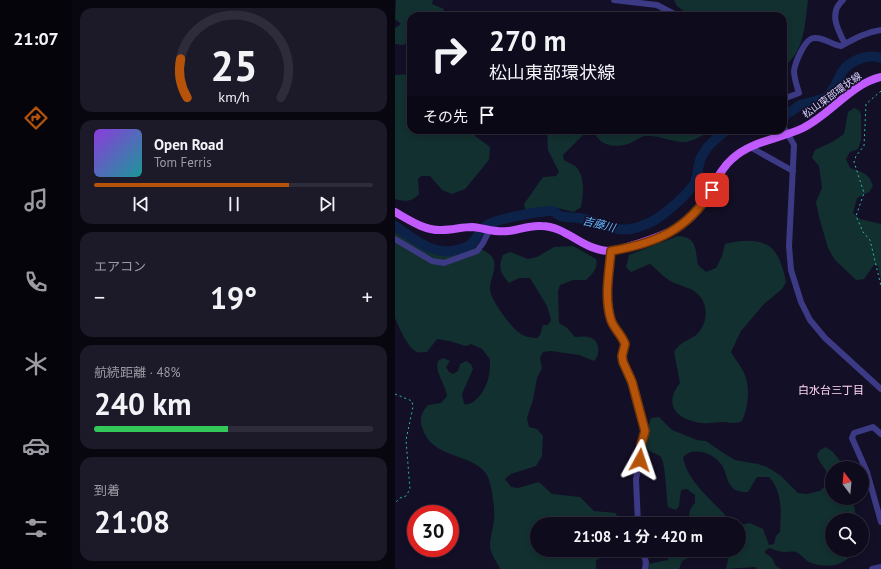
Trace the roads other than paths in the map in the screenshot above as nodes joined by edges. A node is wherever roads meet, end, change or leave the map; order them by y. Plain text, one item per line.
1 (614, 0) edge
2 (843, 0) edge
3 (670, 12) edge
4 (881, 30) edge
5 (845, 44) junction
6 (881, 77) edge
7 (787, 97) edge
8 (787, 131) edge
9 (789, 134) junction
10 (750, 147) junction
11 (793, 171) junction
12 (395, 212) edge
13 (485, 230) junction
14 (395, 239) edge
15 (611, 251) junction
16 (881, 388) edge
17 (881, 434) edge
18 (638, 517) edge
19 (881, 522) edge
20 (644, 557) edge
21 (881, 567) edge
22 (645, 569) edge
23 (872, 569) edge

1 - 3 street
2 - 5 street
4 - 5 street
5 - 7 street
6 - 9 main road, 松山東部環状線
8 - 9 street
9 - 10 main road, 松山東部環状線
9 - 11 street
10 - 11 street
10 - 15 main road, 松山東部環状線
11 - 16 street
12 - 13 main road, 松山東部環状線
13 - 14 street
13 - 15 main road, 松山東部環状線
15 - 18 street
17 - 19 street
20 - 22 street
21 - 23 street

